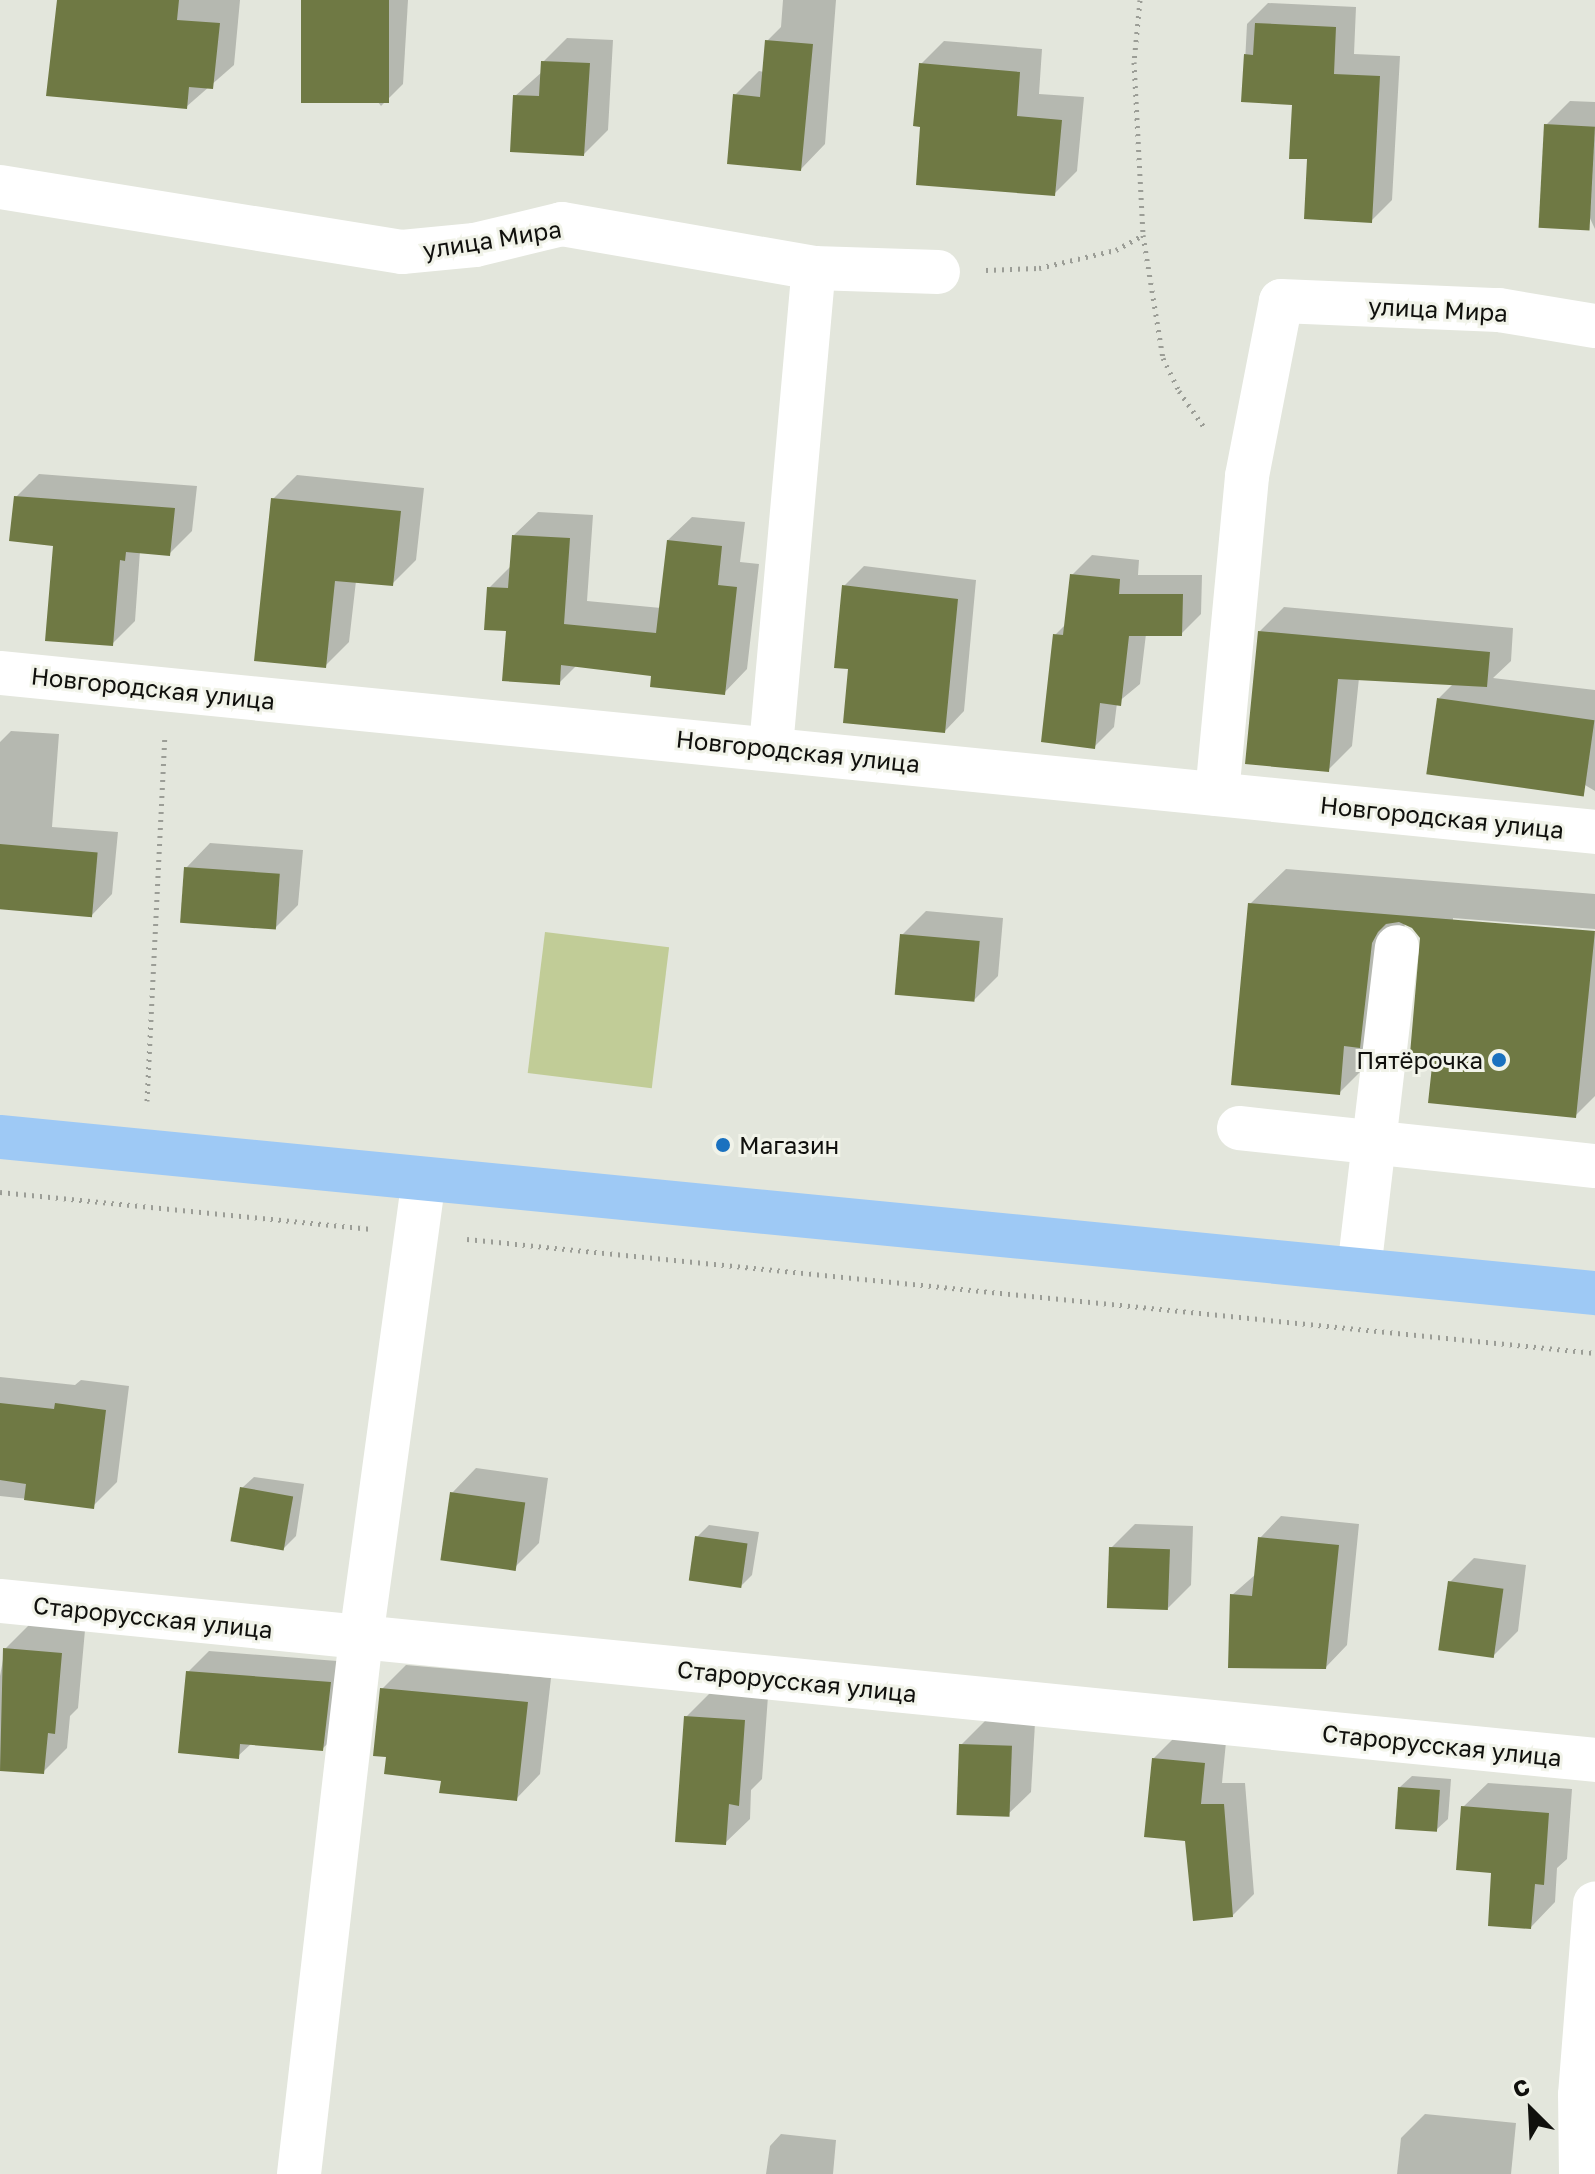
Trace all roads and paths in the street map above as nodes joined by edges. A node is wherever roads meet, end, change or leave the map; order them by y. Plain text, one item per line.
1 (1140, 0) edge
2 (0, 187) edge
3 (1143, 235) junction
4 (814, 268) junction
5 (938, 272) joint
6 (1595, 326) edge
7 (1211, 437) dead end
8 (0, 673) edge
9 (167, 689) junction
10 (771, 747) junction
11 (1217, 794) junction
12 (1595, 832) edge
13 (1397, 947) dead end
14 (147, 1102) dead end
15 (1239, 1128) dead end
16 (0, 1137) edge
17 (1375, 1143) junction
18 (1595, 1166) edge
19 (424, 1179) junction
20 (0, 1192) edge
21 (416, 1233) junction
22 (1359, 1270) junction
23 (1595, 1293) edge
24 (1595, 1353) edge
25 (0, 1601) edge
26 (361, 1638) junction
27 (1595, 1760) edge
28 (1595, 1904) edge
29 (299, 2174) edge
30 (1581, 2174) edge

1 - 3 path
2 - 4 street, улица Мира
3 - 5 path
3 - 7 path
4 - 5 street, улица Мира
4 - 10 street
6 - 11 street, улица Мира
8 - 9 street, Новгородская улица
9 - 10 street, Новгородская улица
9 - 14 path
10 - 11 street, Новгородская улица
11 - 12 street, Новгородская улица
13 - 17 street
15 - 17 street
16 - 19 main road
17 - 18 street
17 - 22 street
19 - 21 street
19 - 22 main road
20 - 21 path
21 - 24 path
21 - 26 street
22 - 23 main road
25 - 26 street, Старорусская улица
26 - 27 street, Старорусская улица
26 - 29 street
28 - 30 street

